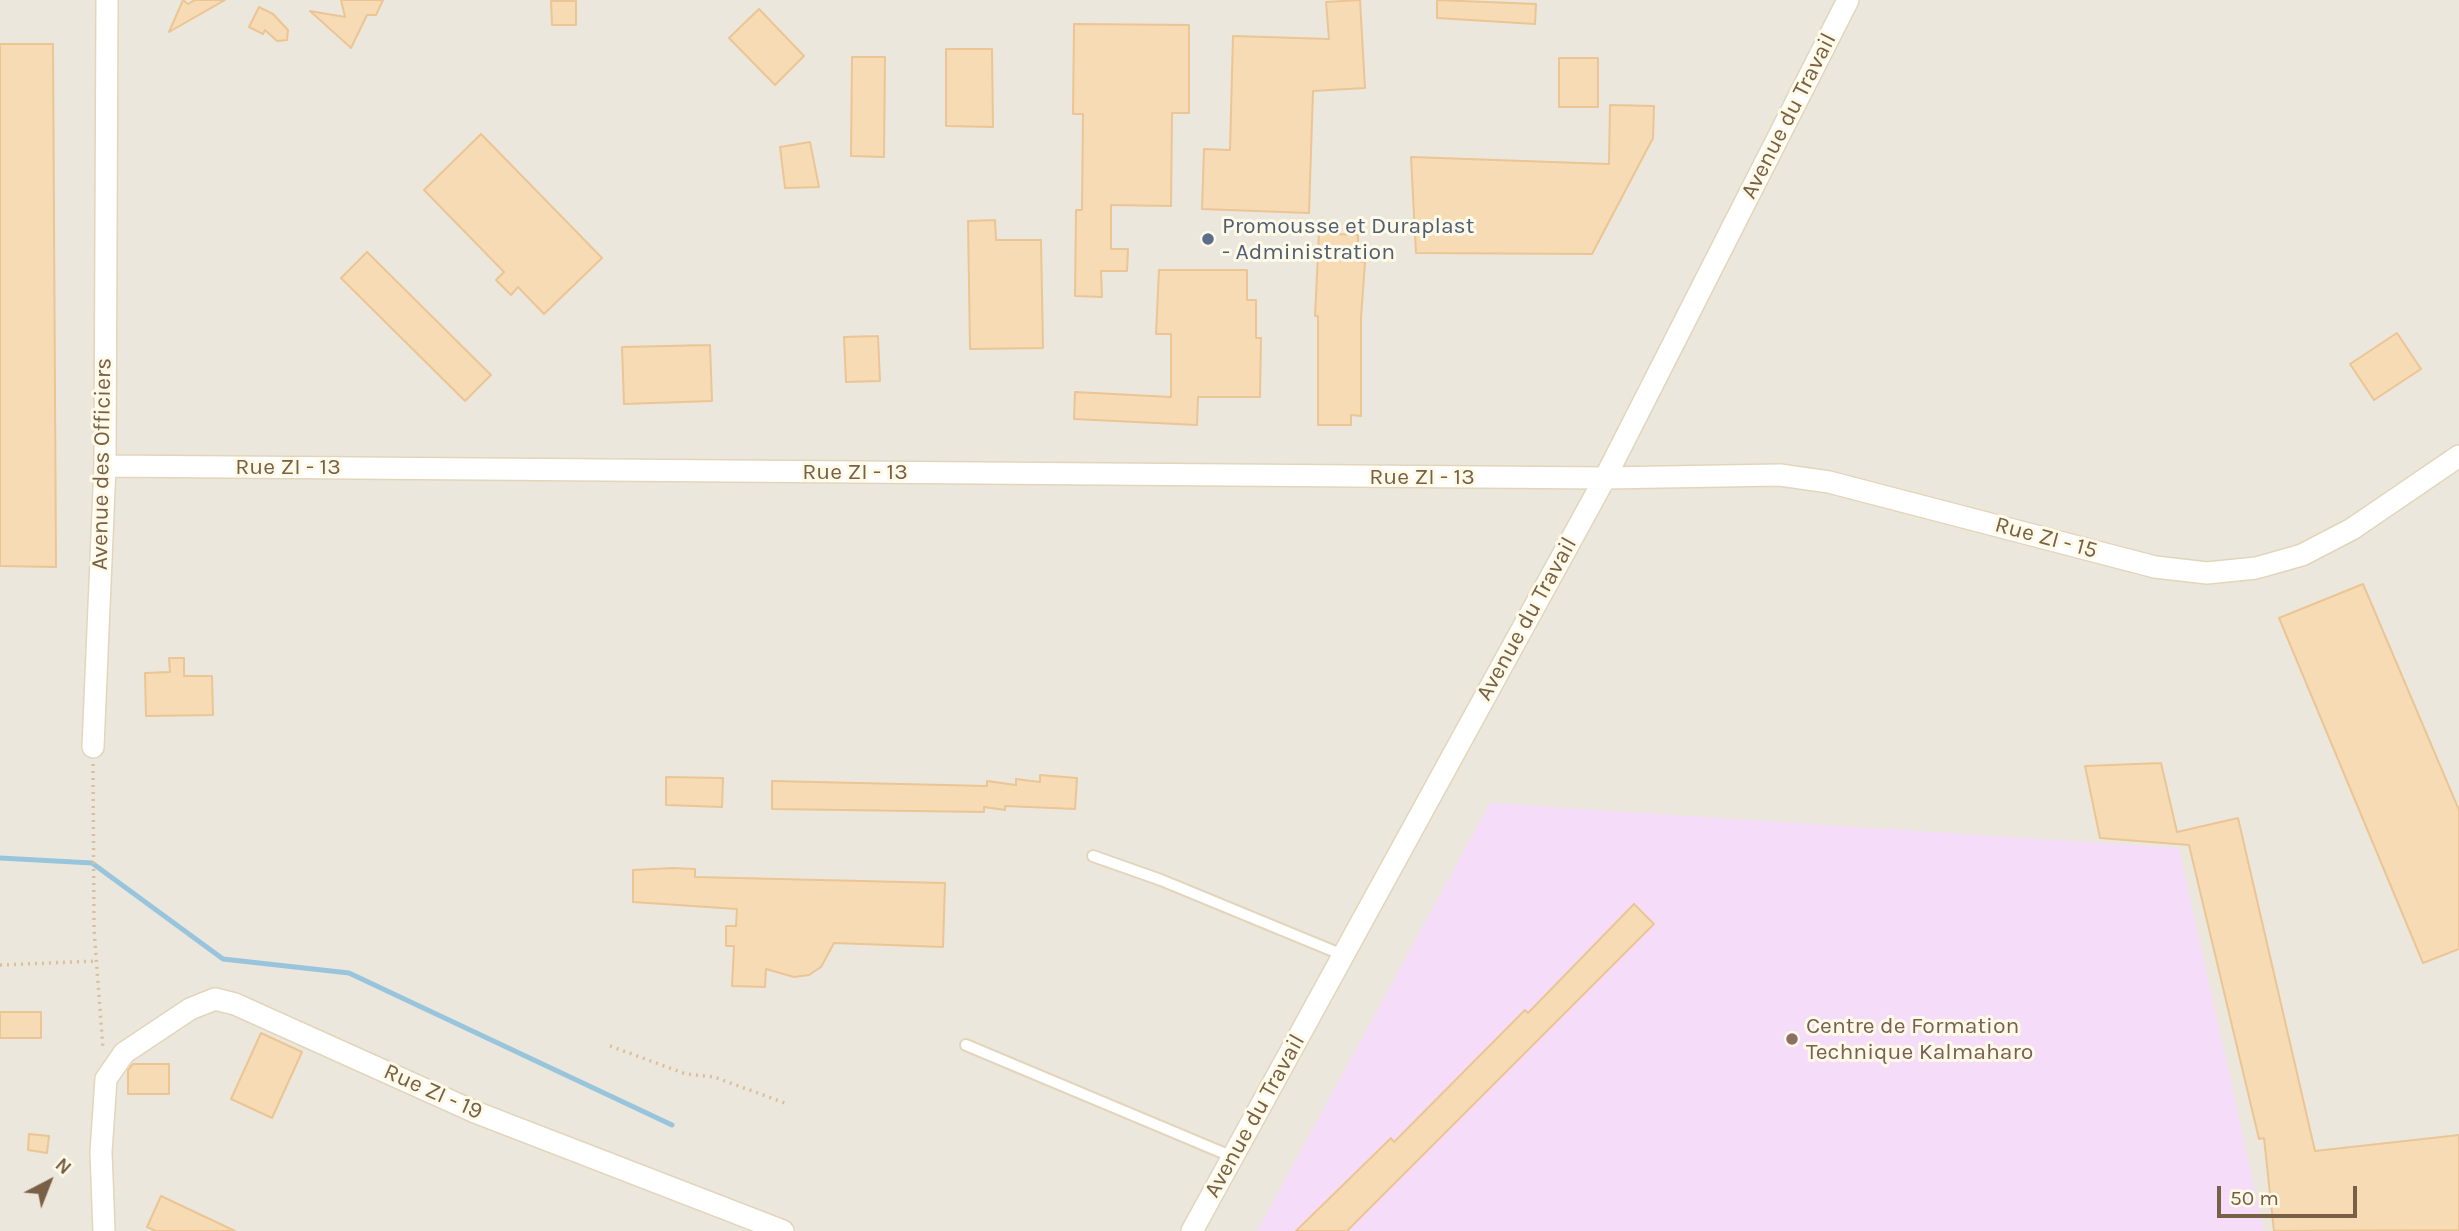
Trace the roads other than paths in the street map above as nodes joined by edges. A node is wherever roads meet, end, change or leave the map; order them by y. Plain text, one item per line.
1 (107, 0) edge
2 (1848, 0) edge
3 (2459, 456) edge
4 (104, 466) junction
5 (1605, 478) junction
6 (93, 747) road end
7 (1093, 856) dead end
8 (1343, 955) junction
9 (966, 1045) dead end
10 (1233, 1157) junction
11 (104, 1231) edge
12 (783, 1231) edge
13 (1192, 1231) edge

1 - 4 street, Avenue des Officiers
2 - 5 street, Avenue du Travail
3 - 5 street, Rue ZI - 15
4 - 5 street, Rue ZI - 13
4 - 6 street, Avenue des Officiers
5 - 8 street, Avenue du Travail
7 - 8 lane
8 - 10 street, Avenue du Travail
9 - 10 lane
10 - 13 street, Avenue du Travail
11 - 12 street, Rue ZI - 19

